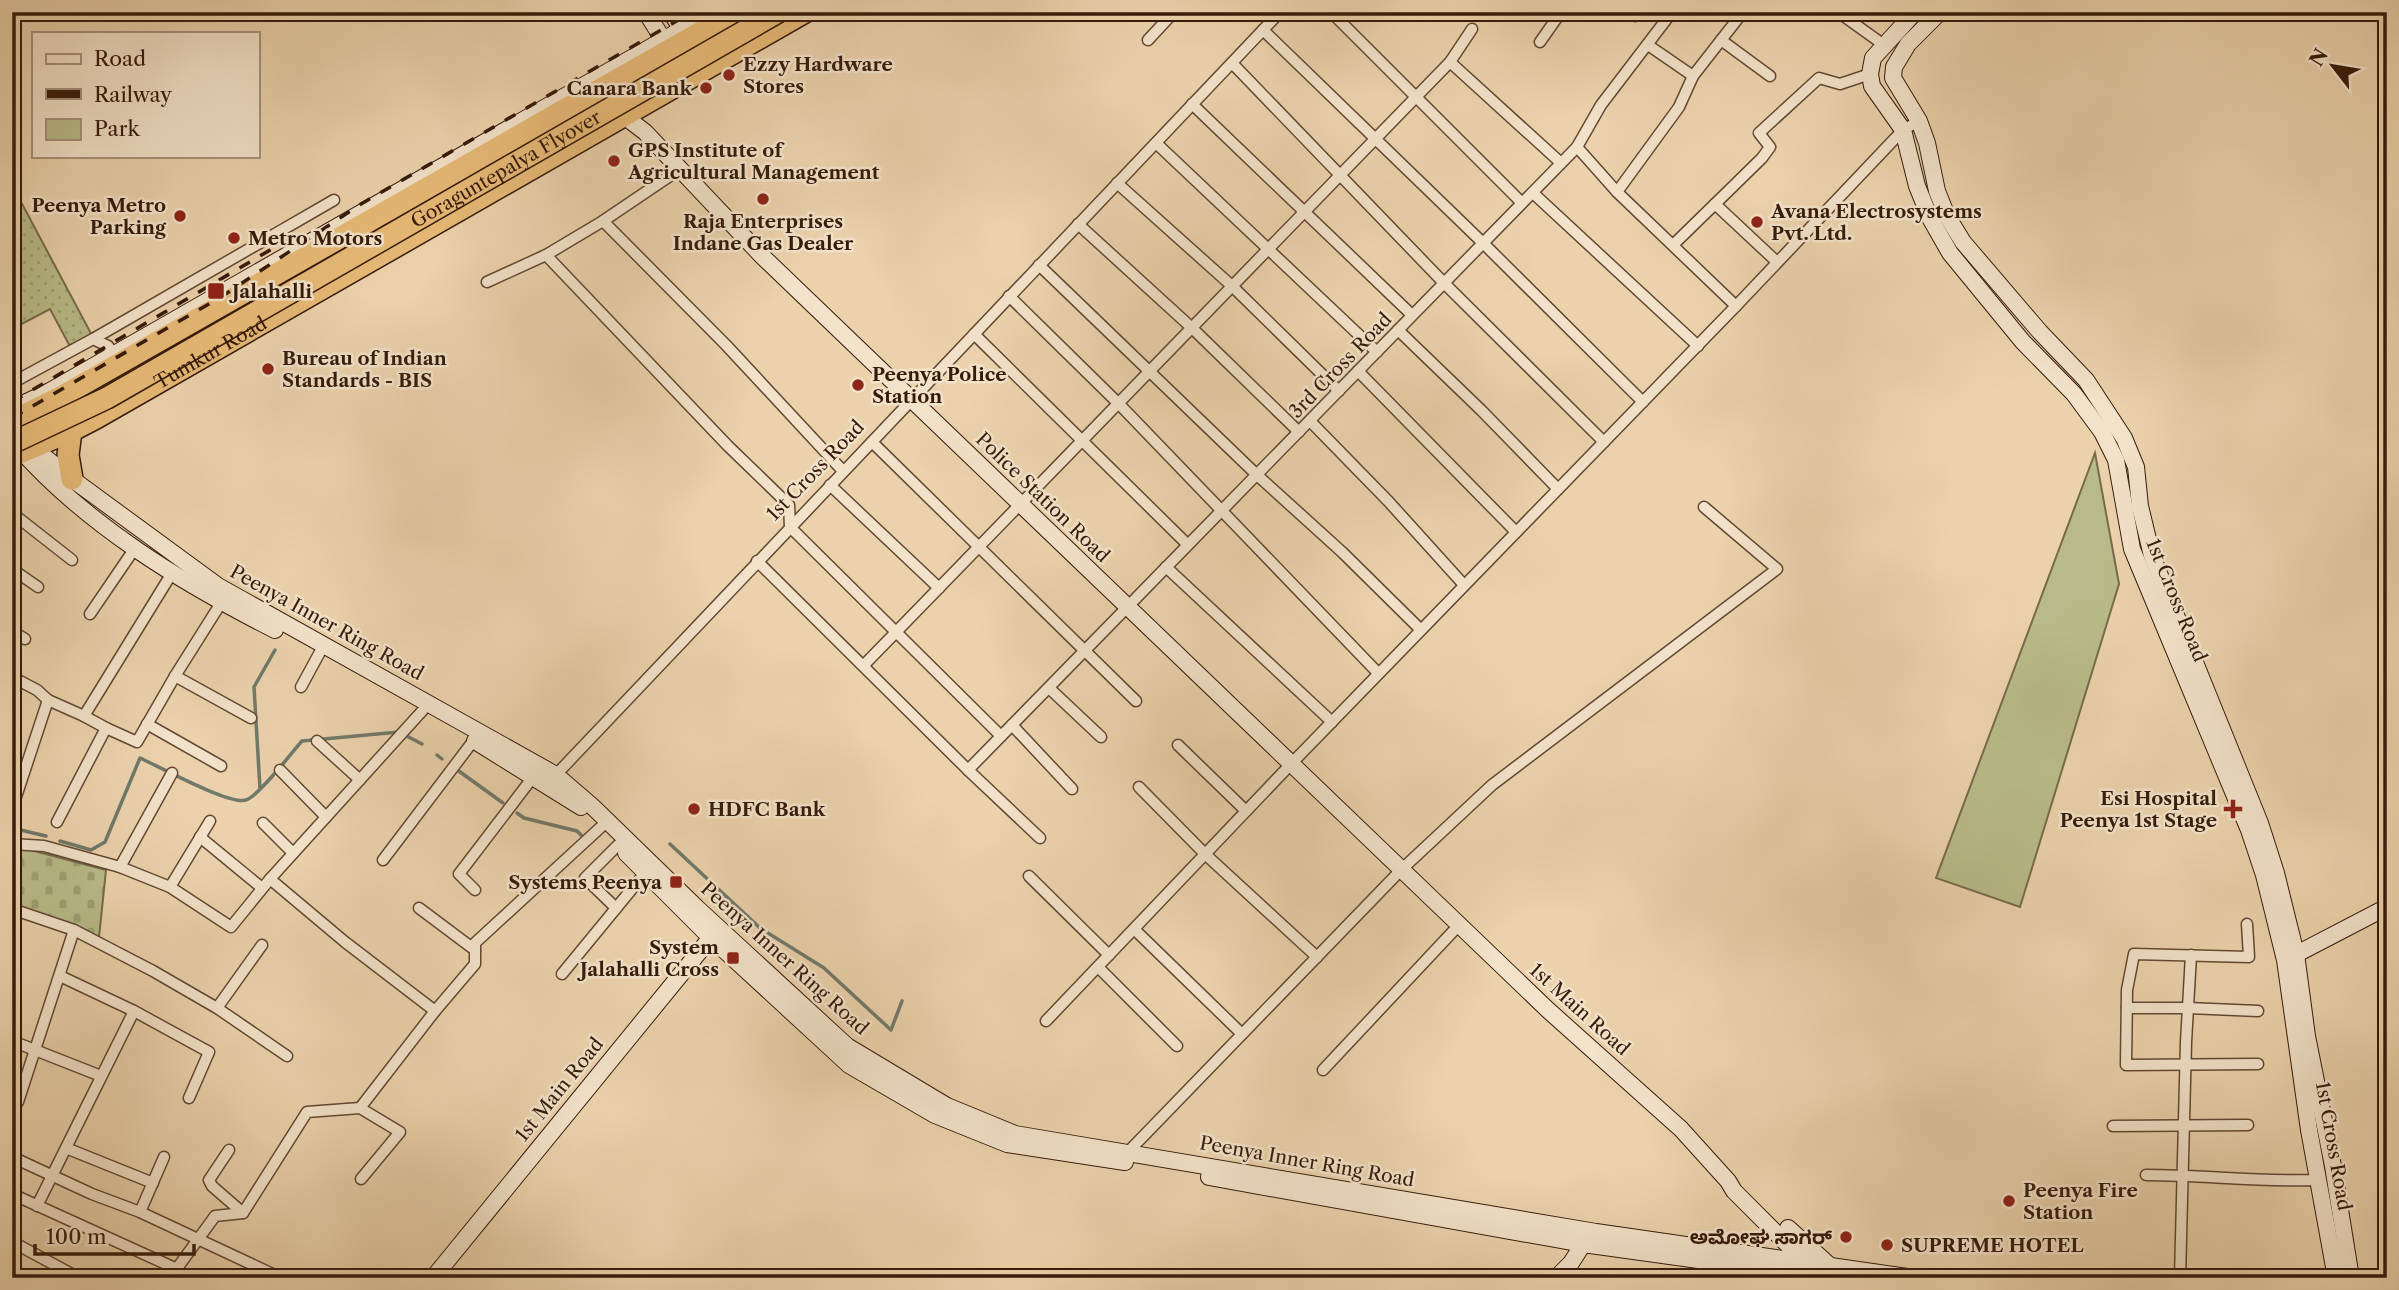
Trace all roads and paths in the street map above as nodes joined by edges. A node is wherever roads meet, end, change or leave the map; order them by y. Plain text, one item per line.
1 (646, 12) edge
2 (671, 12) edge
3 (712, 12) edge
4 (736, 12) edge
5 (752, 12) edge
6 (778, 12) edge
7 (805, 12) edge
8 (818, 12) edge
9 (1174, 12) edge
10 (1280, 12) edge
11 (1331, 12) edge
12 (1561, 12) edge
13 (1672, 12) edge
14 (1743, 12) edge
15 (1838, 12) edge
16 (1915, 12) edge
17 (1940, 12) edge
18 (1472, 29) dead end
19 (1263, 30) junction
20 (675, 40) junction
21 (1149, 40) dead end
22 (1721, 40) junction
23 (1540, 42) dead end
24 (1647, 45) junction
25 (1884, 45) junction
26 (1232, 62) junction
27 (1450, 62) junction
28 (1870, 74) junction
29 (694, 76) junction
30 (1693, 76) junction
31 (1770, 76) dead end
32 (607, 86) junction
33 (1416, 96) junction
34 (1192, 104) junction
35 (627, 118) junction
36 (1919, 121) junction
37 (1903, 130) junction
38 (1375, 139) junction
39 (1156, 143) junction
40 (1577, 147) junction
41 (1561, 163) junction
42 (680, 169) junction
43 (1340, 175) junction
44 (1117, 183) junction
45 (1617, 192) junction
46 (1533, 193) junction
47 (334, 200) dead end
48 (1522, 203) junction
49 (1715, 204) junction
50 (1304, 213) junction
51 (603, 221) junction
52 (1078, 224) junction
53 (1483, 243) junction
54 (1673, 245) junction
55 (1267, 250) junction
56 (546, 255) junction
57 (1777, 262) junction
58 (1039, 265) junction
59 (487, 282) dead end
60 (1444, 283) junction
61 (1232, 286) junction
62 (1009, 296) junction
63 (1737, 306) junction
64 (1412, 316) junction
65 (1192, 328) junction
66 (1398, 330) junction
67 (974, 334) junction
68 (93, 339) junction
69 (1698, 346) junction
70 (1377, 352) junction
71 (114, 354) junction
72 (1358, 371) junction
73 (1149, 372) junction
74 (12, 383) edge
75 (1339, 391) junction
76 (911, 399) junction
77 (1643, 402) junction
78 (1119, 404) junction
79 (12, 409) edge
80 (12, 421) edge
81 (1310, 421) junction
82 (12, 428) edge
83 (76, 428) junction
84 (1299, 432) junction
85 (1083, 440) junction
86 (872, 442) junction
87 (1604, 442) junction
88 (18, 448) edge
89 (843, 471) junction
90 (1257, 475) junction
91 (72, 479) junction
92 (830, 485) junction
93 (1558, 489) junction
94 (1020, 504) junction
95 (1704, 507) dead end
96 (1222, 510) junction
97 (12, 513) edge
98 (790, 527) junction
99 (1516, 532) junction
100 (1187, 544) junction
101 (980, 546) junction
102 (135, 548) junction
103 (72, 560) dead end
104 (757, 561) junction
105 (1166, 567) junction
106 (12, 569) edge
107 (172, 573) junction
108 (1464, 585) junction
109 (38, 587) dead end
110 (939, 588) junction
111 (221, 603) junction
112 (1128, 607) junction
113 (90, 614) dead end
114 (1420, 629) junction
115 (12, 631) edge
116 (896, 632) junction
117 (25, 639) dead end
118 (1085, 650) junction
119 (320, 652) junction
120 (864, 665) junction
121 (1378, 673) junction
122 (174, 676) junction
123 (12, 677) edge
124 (301, 687) dead end
125 (1049, 688) junction
126 (48, 700) junction
127 (1136, 701) dead end
128 (423, 710) junction
129 (84, 716) junction
130 (251, 718) dead end
131 (1332, 722) junction
132 (147, 724) junction
133 (1012, 725) junction
134 (106, 727) junction
135 (1001, 736) junction
136 (1101, 737) dead end
137 (474, 740) junction
138 (317, 741) dead end
139 (1178, 745) dead end
140 (1291, 764) junction
141 (221, 766) dead end
142 (280, 770) dead end
143 (968, 770) junction
144 (172, 773) dead end
145 (545, 779) junction
146 (360, 780) junction
147 (1139, 787) dead end
148 (1072, 789) dead end
149 (12, 809) edge
150 (1245, 811) junction
151 (327, 817) junction
152 (210, 821) dead end
153 (57, 822) dead end
154 (262, 823) dead end
155 (601, 827) junction
156 (200, 837) junction
157 (1040, 838) dead end
158 (12, 844) edge
159 (618, 845) junction
160 (293, 853) junction
161 (1205, 854) junction
162 (383, 860) dead end
163 (120, 867) junction
164 (1401, 870) junction
165 (645, 873) junction
166 (1029, 876) dead end
167 (270, 879) junction
168 (170, 887) junction
169 (262, 888) junction
170 (475, 890) dead end
171 (2387, 907) edge
172 (419, 908) dead end
173 (616, 908) junction
174 (12, 909) edge
175 (1459, 925) junction
176 (2247, 925) dead end
177 (1133, 929) junction
178 (74, 930) junction
179 (714, 933) junction
180 (262, 945) dead end
181 (475, 950) junction
182 (1109, 955) junction
183 (2192, 955) junction
184 (1317, 957) junction
185 (2290, 957) junction
186 (1098, 967) junction
187 (562, 974) dead end
188 (60, 976) junction
189 (2188, 1007) junction
190 (2127, 1008) junction
191 (217, 1009) junction
192 (134, 1011) junction
193 (435, 1011) junction
194 (2258, 1011) dead end
195 (1046, 1021) dead end
196 (1242, 1034) junction
197 (12, 1041) edge
198 (1177, 1046) dead end
199 (35, 1049) junction
200 (287, 1056) dead end
201 (2258, 1064) dead end
202 (2186, 1065) junction
203 (1323, 1070) dead end
204 (101, 1076) junction
205 (189, 1098) dead end
206 (18, 1102) dead end
207 (360, 1108) junction
208 (2248, 1125) dead end
209 (2113, 1126) dead end
210 (2185, 1126) junction
211 (66, 1148) junction
212 (229, 1150) dead end
213 (1128, 1152) junction
214 (12, 1157) edge
215 (164, 1157) dead end
216 (2146, 1175) dead end
217 (2184, 1175) junction
218 (52, 1176) junction
219 (361, 1179) dead end
220 (2318, 1180) junction
221 (1728, 1181) junction
222 (153, 1183) junction
223 (12, 1194) edge
224 (37, 1206) junction
225 (140, 1212) junction
226 (243, 1213) junction
227 (1568, 1234) junction
228 (1587, 1237) junction
229 (198, 1241) junction
230 (18, 1245) dead end
231 (1810, 1269) junction
232 (1855, 1273) edge
233 (173, 1274) edge
234 (262, 1274) edge
235 (1829, 1274) edge
236 (79, 1278) edge
237 (281, 1278) edge
238 (433, 1278) edge
239 (1556, 1278) edge
240 (1914, 1278) edge
241 (2180, 1278) edge
242 (2336, 1278) edge
243 (2351, 1278) edge

1 - 20 street
2 - 20 street
3 - 20 street
4 - 20 highway, Tumkur Road
5 - 82 highway, Goraguntepalya Flyover
6 - 88 highway, Goraguntepalya Flyover, bridge
7 - 29 highway, Tumkur Road
8 - 35 street
9 - 21 street
10 - 19 street, 1st Cross Road
11 - 33 street
12 - 23 street
13 - 24 street, 3rd Cross Road
14 - 22 street
15 - 25 street
16 - 25 street
17 - 36 street
18 - 27 street
19 - 26 street, 1st Cross Road
19 - 38 street
20 - 29 street
20 - 32 highway, Tumkur Road
20 - 71 street
22 - 30 street
22 - 31 street
24 - 30 street
24 - 40 street, 3rd Cross Road
25 - 28 street
26 - 34 street, 1st Cross Road
26 - 43 street
27 - 33 street
27 - 41 street
28 - 37 street, 1st Cross Road
28 - 49 street
29 - 35 highway, Tumkur Road
30 - 45 street
32 - 35 street, Police Station Road
32 - 80 highway, Tumkur Road
33 - 38 street
33 - 48 street
34 - 39 street, 1st Cross Road
34 - 50 street
35 - 42 street, Police Station Road
35 - 83 highway, Tumkur Road
36 - 37 street
36 - 185 street
37 - 57 street
37 - 185 street, 1st Cross Road
38 - 43 street
38 - 53 street
39 - 44 street, 1st Cross Road
39 - 55 street
40 - 41 street, 3rd Cross Road
40 - 45 street
41 - 46 street, 3rd Cross Road
42 - 51 street
42 - 76 street, Police Station Road
43 - 50 street
43 - 60 street
44 - 52 street, 1st Cross Road
44 - 61 street
45 - 54 street
46 - 48 street, 3rd Cross Road
46 - 69 street
47 - 68 street
48 - 53 street, 3rd Cross Road
49 - 54 street
49 - 57 street
50 - 55 street
50 - 64 street
51 - 56 street
51 - 89 street
52 - 58 street, 1st Cross Road
52 - 65 street
53 - 60 street, 3rd Cross Road
53 - 77 street
54 - 63 street
55 - 61 street
55 - 70 street
56 - 59 street
56 - 98 street
57 - 63 street
58 - 62 street, 1st Cross Road
58 - 73 street
60 - 64 street, 3rd Cross Road
60 - 87 street
61 - 65 street
61 - 75 street
62 - 67 street, 1st Cross Road
62 - 78 street
63 - 69 street
64 - 66 street, 3rd Cross Road
65 - 73 street
65 - 84 street
66 - 70 street, 3rd Cross Road
66 - 93 street
67 - 76 street, 1st Cross Road
67 - 85 street
68 - 71 street
68 - 74 street
69 - 77 street
70 - 72 street, 3rd Cross Road
71 - 79 street
72 - 75 street, 3rd Cross Road
72 - 99 street
73 - 78 street
73 - 90 street
75 - 81 street, 3rd Cross Road
76 - 86 street, 1st Cross Road
76 - 94 street, Police Station Road
77 - 87 street
78 - 85 street
78 - 96 street
81 - 84 street, 3rd Cross Road
81 - 108 street
82 - 88 street
83 - 88 highway, Tumkur Road
83 - 91 highway
84 - 90 street, 3rd Cross Road
85 - 94 street
85 - 100 street
86 - 89 street, 1st Cross Road
86 - 101 street
87 - 93 street
88 - 91 street, Peenya Inner Ring Road
88 - 102 street, Peenya Inner Ring Road
89 - 92 street, 1st Cross Road
90 - 96 street, 3rd Cross Road
90 - 114 street
91 - 145 street, Peenya Inner Ring Road
92 - 98 street, 1st Cross Road
92 - 110 street
93 - 99 street
94 - 101 street
94 - 112 street, Police Station Road
95 - 164 street
96 - 100 street, 3rd Cross Road
96 - 121 street
97 - 103 street
98 - 104 street, 1st Cross Road
98 - 116 street
99 - 108 street
100 - 105 street, 3rd Cross Road
101 - 110 street
101 - 118 street
102 - 107 street, Peenya Inner Ring Road
102 - 113 street
104 - 120 street
104 - 145 street, 1st Cross Road
105 - 112 street, 3rd Cross Road
105 - 131 street
106 - 109 street
107 - 111 street, Peenya Inner Ring Road
107 - 129 street
108 - 114 street
110 - 116 street
111 - 119 street, Peenya Inner Ring Road
111 - 122 street
112 - 118 street, 3rd Cross Road
112 - 140 street, Police Station Road
114 - 121 street
115 - 117 street
116 - 120 street
116 - 135 street
118 - 125 street, 3rd Cross Road
118 - 127 street
119 - 124 street
119 - 128 street, Peenya Inner Ring Road
120 - 143 street
121 - 131 street
122 - 130 street
122 - 132 street
123 - 126 street
125 - 133 street, 3rd Cross Road
125 - 136 street
126 - 129 street
126 - 149 street
128 - 137 street, Peenya Inner Ring Road
128 - 146 street
129 - 134 street
131 - 140 street
132 - 134 street
132 - 141 street
133 - 135 street, 3rd Cross Road
133 - 148 street
134 - 153 street
135 - 143 street, 3rd Cross Road
137 - 145 street, Peenya Inner Ring Road
137 - 162 street
138 - 146 street
139 - 150 street
140 - 150 street
140 - 164 street, Police Station Road
142 - 151 street
143 - 157 street
144 - 163 street
145 - 155 street, Peenya Inner Ring Road
145 - 170 street, 1st Cross Road
145 - 179 street, Peenya Inner Ring Road
146 - 151 street
147 - 161 street
150 - 161 street
151 - 160 street
152 - 156 street
154 - 160 street
155 - 159 street, Peenya Inner Ring Road
155 - 181 street
156 - 168 street
156 - 169 street
158 - 163 street
159 - 165 street, Peenya Inner Ring Road
159 - 173 street
160 - 167 street
161 - 177 street
161 - 184 street
163 - 168 street
164 - 175 street, 1st Main Road
164 - 184 street
165 - 173 street
165 - 179 street, Peenya Inner Ring Road
166 - 182 street
167 - 169 street
167 - 193 street
168 - 169 street
171 - 185 street
172 - 181 street
173 - 187 street
174 - 178 street
175 - 203 street
175 - 221 street, 1st Main Road
176 - 183 street
177 - 182 street
177 - 196 street
178 - 188 street
178 - 191 street
179 - 213 street, Peenya Inner Ring Road
179 - 227 street, Peenya Inner Ring Road
179 - 238 street, 1st Main Road
180 - 191 street
181 - 193 street
182 - 186 street
183 - 189 street
183 - 190 street
184 - 196 street
185 - 220 street, 1st Cross Road
185 - 243 street
186 - 195 street
186 - 198 street
188 - 192 street
188 - 199 street
189 - 190 street
189 - 194 street
189 - 202 street
190 - 202 street
191 - 200 street
192 - 204 street
192 - 205 street
193 - 207 street
196 - 213 street
197 - 199 street
199 - 204 street
199 - 206 street
201 - 202 street
202 - 210 street
204 - 211 street
207 - 219 street
207 - 226 street
208 - 210 street
209 - 210 street
210 - 217 street
211 - 218 street
211 - 222 street
212 - 226 street
213 - 227 street, Peenya Inner Ring Road
214 - 218 street
215 - 222 street
216 - 217 street
217 - 220 street
217 - 241 street
218 - 224 street
218 - 225 street
220 - 242 street, 1st Cross Road
221 - 231 street, 1st Main Road
221 - 235 street, 1st Main Road
222 - 225 street
223 - 224 street
224 - 233 street
225 - 229 street
226 - 229 street
227 - 228 street, Peenya Inner Ring Road
228 - 231 street, Peenya Inner Ring Road
228 - 239 street
229 - 233 street
229 - 234 street
230 - 236 street
231 - 235 street, Peenya Inner Ring Road
232 - 235 street, Peenya Inner Ring Road
232 - 240 street, Peenya Inner Ring Road
234 - 237 street

